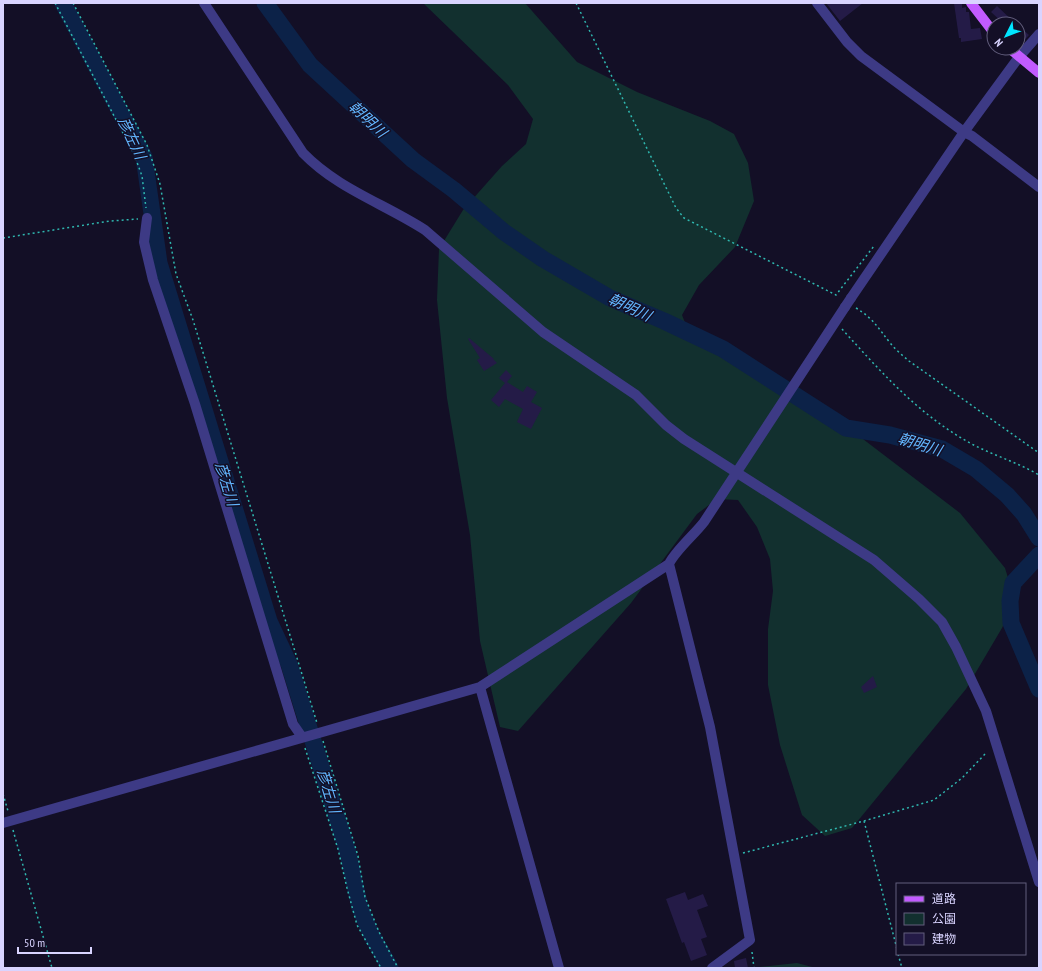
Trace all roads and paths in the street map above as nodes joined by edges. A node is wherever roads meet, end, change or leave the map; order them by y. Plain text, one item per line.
1 (55, 3) edge
2 (73, 3) edge
3 (204, 3) edge
4 (576, 3) edge
5 (817, 3) edge
6 (971, 3) edge
7 (986, 23) edge
8 (1039, 34) edge
9 (1018, 57) junction
10 (1039, 72) edge
11 (964, 132) junction
12 (1039, 187) edge
13 (147, 218) junction
14 (3, 238) edge
15 (875, 244) dead end
16 (853, 303) junction
17 (834, 323) junction
18 (1039, 453) edge
19 (737, 472) junction
20 (1039, 475) edge
21 (669, 564) junction
22 (480, 687) junction
23 (319, 733) junction
24 (303, 737) junction
25 (997, 742) junction
26 (3, 794) edge
27 (864, 821) junction
28 (7, 822) edge
29 (734, 855) junction
30 (1039, 882) edge
31 (750, 940) junction
32 (896, 946) edge
33 (898, 955) edge
34 (52, 968) edge
35 (381, 968) edge
36 (398, 968) edge
37 (559, 968) edge
38 (712, 968) edge
39 (754, 968) edge
40 (902, 968) edge

1 - 13 path
2 - 23 path
3 - 19 street
4 - 15 path
5 - 11 street
6 - 7 main road
8 - 9 street
9 - 10 main road
9 - 11 street
11 - 12 street
11 - 16 street
13 - 14 path
13 - 24 street
16 - 17 street, bridge
16 - 18 path
17 - 19 street
17 - 20 path
19 - 21 street
19 - 25 street
21 - 22 street
21 - 29 street
22 - 23 street
22 - 37 street
23 - 24 street
23 - 36 path
24 - 28 street
24 - 35 path
25 - 27 path
25 - 30 street
26 - 28 path
27 - 29 path
27 - 32 path
28 - 34 path
29 - 31 street
31 - 38 street
31 - 39 path
33 - 40 path

